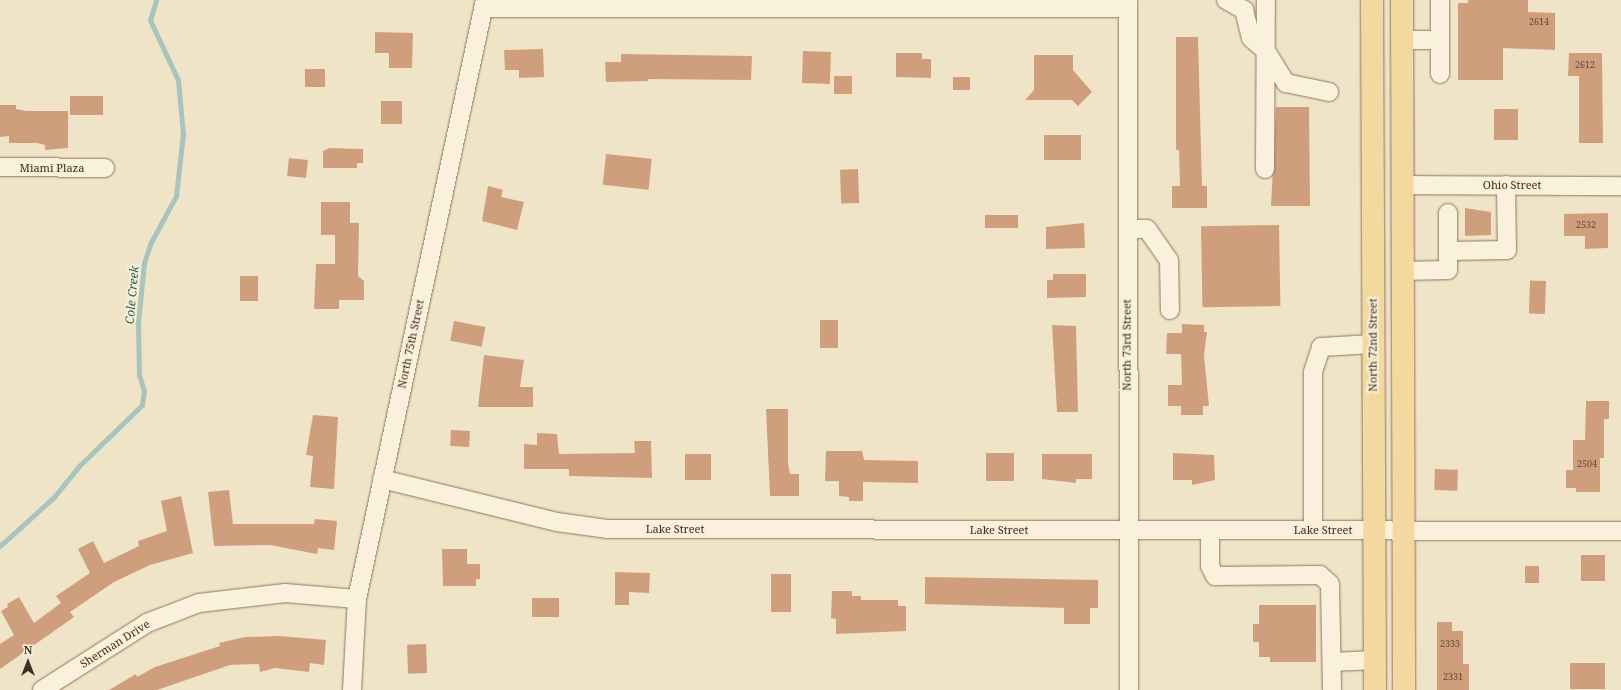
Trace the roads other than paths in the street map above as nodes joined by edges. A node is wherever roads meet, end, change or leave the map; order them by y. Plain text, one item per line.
1 (1226, 0) edge
2 (1266, 0) edge
3 (1372, 0) edge
4 (1402, 0) edge
5 (1440, 0) edge
6 (484, 4) edge
7 (1128, 4) edge
8 (1402, 40) junction
9 (1440, 40) junction
10 (1266, 51) junction
11 (1440, 74) dead end
12 (1329, 92) dead end
13 (0, 168) edge
14 (105, 168) dead end
15 (1265, 168) dead end
16 (1402, 185) junction
17 (1506, 185) junction
18 (1621, 186) edge
19 (1448, 213) dead end
20 (1128, 229) junction
21 (1448, 251) junction
22 (1402, 271) junction
23 (1170, 310) dead end
24 (1373, 344) junction
25 (382, 480) junction
26 (1313, 530) junction
27 (1374, 530) junction
28 (1403, 530) junction
29 (1127, 531) junction
30 (1210, 531) junction
31 (1621, 531) edge
32 (357, 599) junction
33 (1375, 660) junction
34 (1332, 662) junction
35 (42, 690) edge
36 (352, 690) edge
37 (1130, 690) edge
38 (1332, 690) edge
39 (1375, 690) edge
40 (1404, 690) edge

1 - 10 street
2 - 10 street
3 - 24 main road, North 72nd Street
4 - 8 main road
5 - 9 street
6 - 7 street
6 - 25 street, North 75th Street
7 - 20 street, North 73rd Street
8 - 9 street
8 - 16 main road
9 - 11 street
10 - 12 street
10 - 15 street
13 - 14 street, Miami Plaza
16 - 17 street, Ohio Street
16 - 22 main road
17 - 18 street, Ohio Street
17 - 21 street
19 - 21 street
20 - 23 street
20 - 29 street, North 73rd Street
21 - 22 street
22 - 28 main road
24 - 26 street
24 - 27 main road, North 72nd Street
25 - 29 street, Lake Street
25 - 32 street, North 75th Street
26 - 27 street, Lake Street
26 - 30 street, Lake Street
27 - 28 street, Lake Street
27 - 33 main road, North 72nd Street
28 - 31 street, Lake Street
28 - 40 main road
29 - 30 street, Lake Street
29 - 37 street, North 73rd Street
30 - 34 street
32 - 35 street, Sherman Drive
32 - 36 street, North 75th Street
33 - 34 street
33 - 39 main road, North 72nd Street
34 - 38 street

